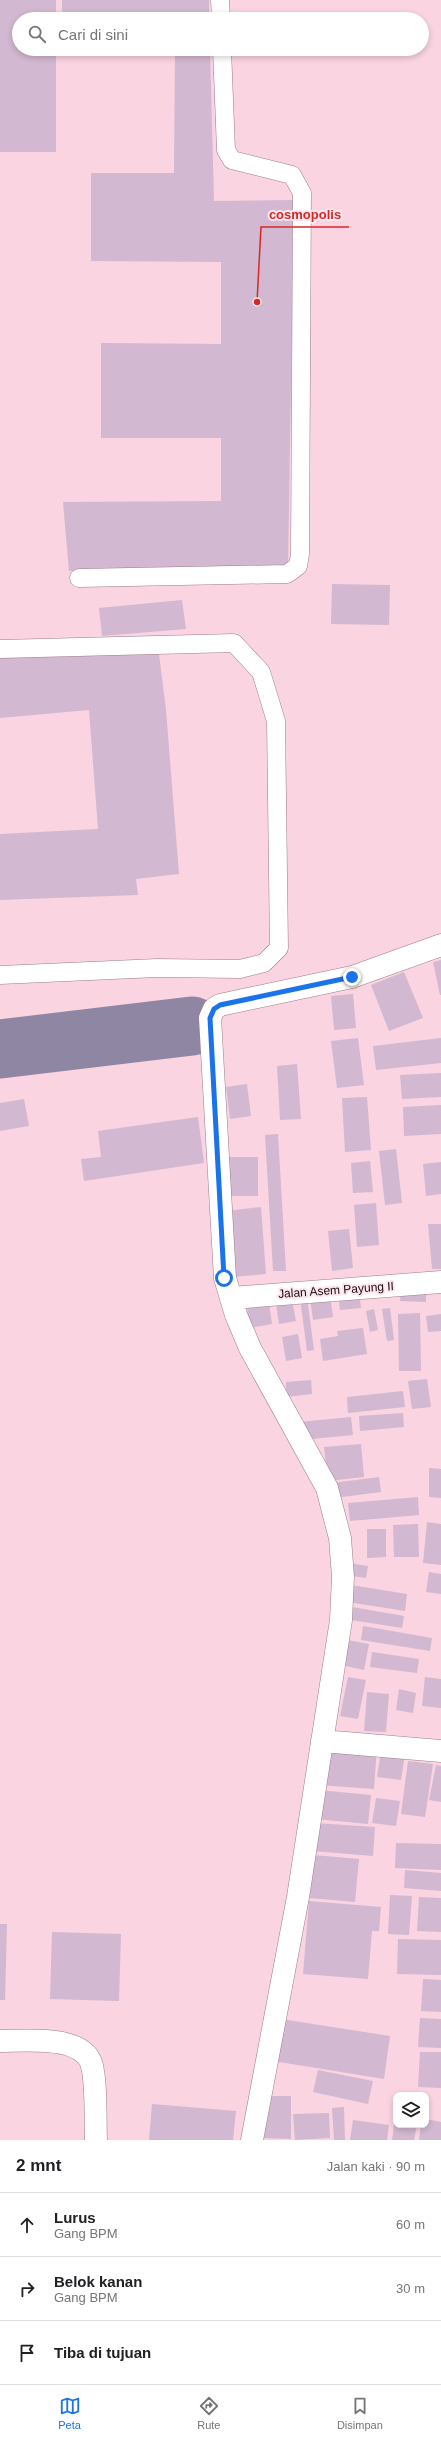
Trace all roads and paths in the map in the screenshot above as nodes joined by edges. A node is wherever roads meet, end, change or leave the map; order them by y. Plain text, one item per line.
1 (220, 0) edge
2 (221, 12) edge
3 (222, 56) edge
4 (79, 578) dead end
5 (0, 649) edge
6 (441, 945) edge
7 (0, 975) edge
8 (441, 1282) edge
9 (231, 1298) junction
10 (322, 1741) junction
11 (441, 1751) edge
12 (0, 2041) edge
13 (96, 2140) edge
14 (252, 2140) edge

1 - 2 lane
3 - 4 lane
5 - 7 lane
6 - 9 street
8 - 9 street, Jalan Asem Payung II
9 - 10 street
10 - 11 street
10 - 14 street
12 - 13 street

